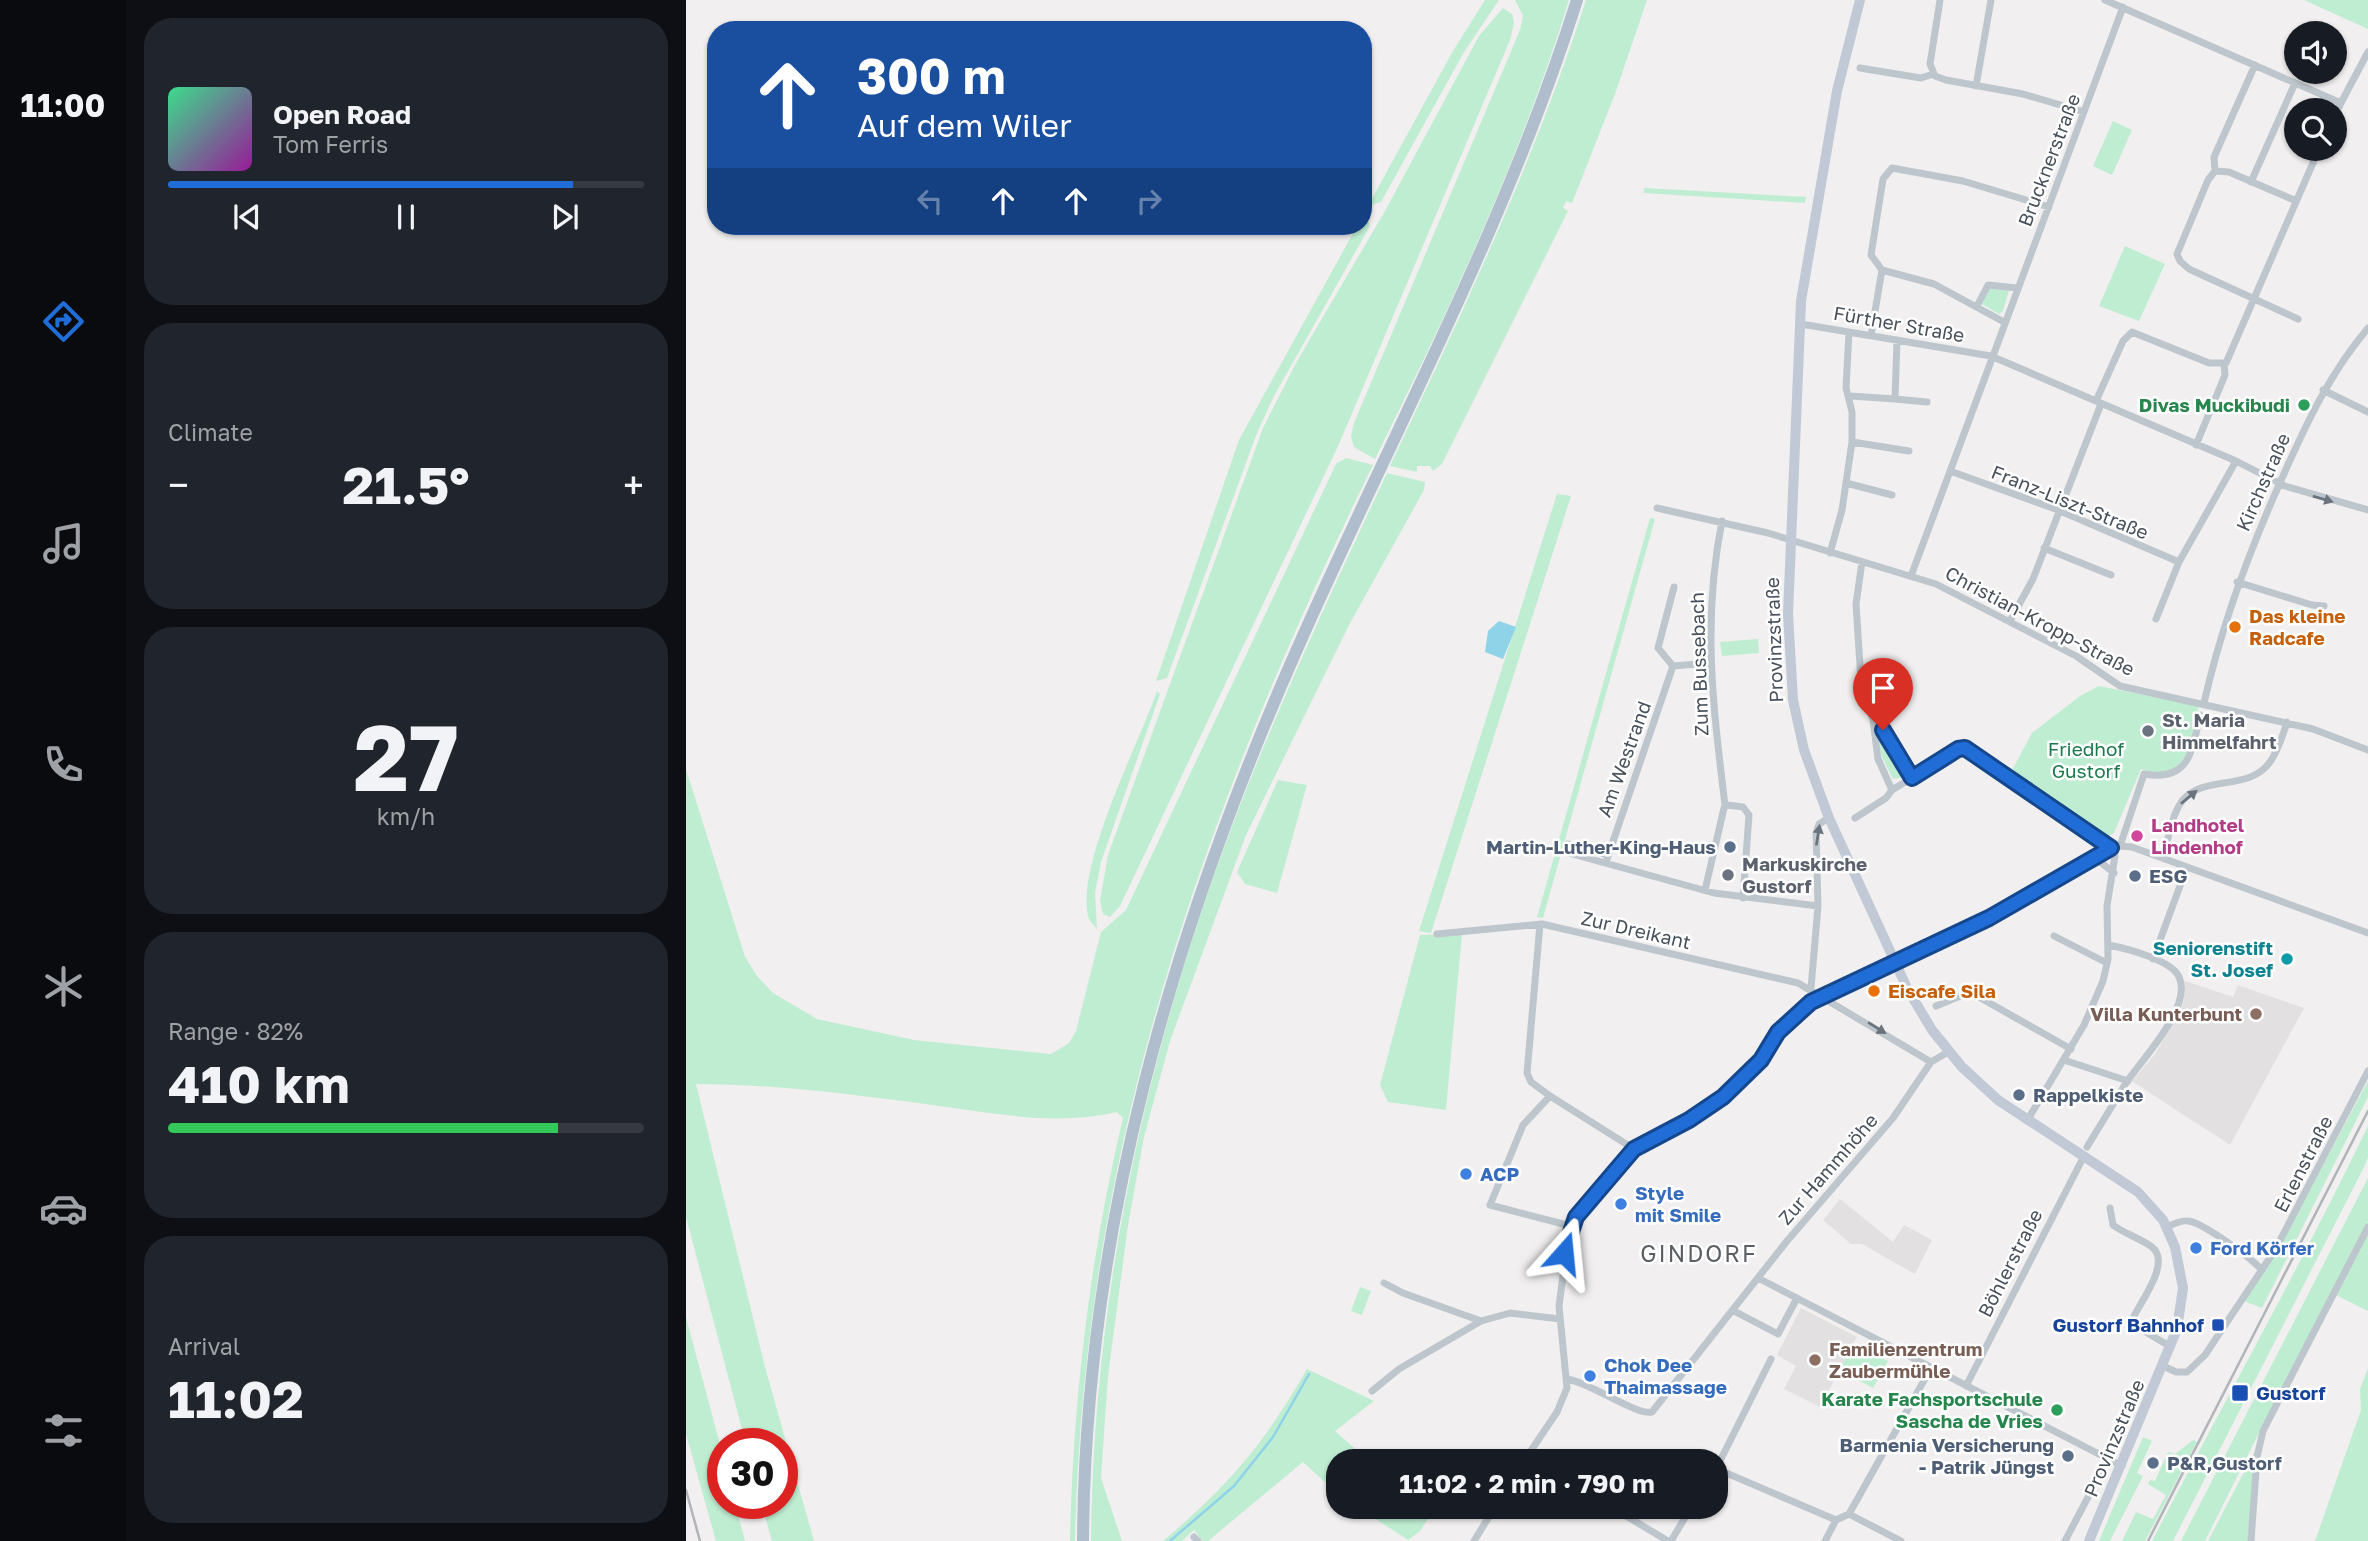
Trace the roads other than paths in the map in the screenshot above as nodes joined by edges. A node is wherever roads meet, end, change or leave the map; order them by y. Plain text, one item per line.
1 (1577, 0) edge
2 (1860, 0) edge
3 (1940, 0) edge
4 (1991, 0) edge
5 (2105, 0) edge
6 (2123, 8) junction
7 (2368, 52) edge
8 (2255, 65) junction
9 (1860, 68) dead end
10 (1933, 74) junction
11 (2284, 78) edge
12 (2295, 84) edge
13 (2297, 84) edge
14 (1976, 86) junction
15 (2330, 98) edge
16 (2344, 98) edge
17 (2084, 112) junction
18 (2313, 161) edge
19 (2215, 171) junction
20 (2250, 182) junction
21 (2294, 200) junction
22 (2049, 207) junction
23 (1882, 270) junction
24 (2017, 288) junction
25 (2254, 298) junction
26 (1977, 306) junction
27 (2298, 319) dead end
28 (2004, 322) junction
29 (1801, 324) junction
30 (2368, 328) edge
31 (1849, 332) junction
32 (1871, 335) junction
33 (1897, 340) junction
34 (1991, 356) junction
35 (2224, 364) junction
36 (2323, 390) junction
37 (1850, 396) junction
38 (1895, 399) junction
39 (1927, 402) dead end
40 (2098, 402) junction
41 (2368, 412) edge
42 (1852, 442) junction
43 (2196, 445) junction
44 (1909, 451) dead end
45 (2236, 461) junction
46 (1950, 471) junction
47 (2281, 481) junction
48 (1846, 483) junction
49 (1892, 495) dead end
50 (1657, 508) dead end
51 (2058, 510) junction
52 (2368, 510) edge
53 (1722, 521) junction
54 (1790, 541) junction
55 (2044, 548) junction
56 (1830, 553) junction
57 (1862, 562) junction
58 (2179, 562) junction
59 (2111, 575) dead end
60 (1911, 576) junction
61 (2237, 582) junction
62 (1674, 587) dead end
63 (2324, 606) dead end
64 (2156, 619) dead end
65 (2010, 621) junction
66 (1710, 663) junction
67 (1673, 666) junction
68 (2204, 703) junction
69 (2200, 715) dead end
70 (1873, 720) junction
71 (2287, 722) junction
72 (2368, 738) edge
73 (2366, 749) edge
74 (1912, 778) junction
75 (1892, 790) junction
76 (1725, 805) junction
77 (1829, 818) junction
78 (1855, 818) dead end
79 (2120, 846) junction
80 (2111, 848) junction
81 (2093, 856) junction
82 (2164, 858) junction
83 (1607, 859) junction
84 (2187, 867) junction
85 (2114, 873) junction
86 (1705, 890) junction
87 (1743, 898) junction
88 (1818, 906) junction
89 (1540, 924) junction
90 (2368, 933) edge
91 (1437, 934) dead end
92 (2054, 936) dead end
93 (2108, 945) junction
94 (2153, 958) junction
95 (1895, 962) junction
96 (2107, 963) junction
97 (1811, 988) junction
98 (1823, 995) junction
99 (1936, 1006) dead end
100 (2071, 1048) junction
101 (1948, 1052) junction
102 (2064, 1060) junction
103 (1931, 1062) junction
104 (2368, 1071) edge
105 (2128, 1081) junction
106 (1550, 1096) junction
107 (2027, 1121) junction
108 (1634, 1149) junction
109 (2085, 1152) junction
110 (2110, 1208) dead end
111 (1571, 1226) junction
112 (2167, 1227) junction
113 (2368, 1227) edge
114 (2262, 1270) junction
115 (1758, 1278) junction
116 (1384, 1283) dead end
117 (1797, 1298) junction
118 (1734, 1311) junction
119 (1560, 1320) junction
120 (1481, 1321) junction
121 (2171, 1347) junction
122 (1771, 1359) dead end
123 (2163, 1366) junction
124 (1930, 1368) junction
125 (1567, 1379) junction
126 (1966, 1386) junction
127 (1372, 1391) dead end
128 (1532, 1449) edge
129 (1726, 1449) edge
130 (2108, 1459) junction
131 (2122, 1466) junction
132 (1728, 1473) edge
133 (1849, 1514) junction
134 (1488, 1519) edge
135 (1632, 1519) edge
136 (1684, 1519) edge
137 (1836, 1520) junction
138 (1083, 1541) edge
139 (1474, 1541) edge
140 (1670, 1541) edge
141 (1825, 1541) edge
142 (1901, 1541) edge
143 (2066, 1541) edge
144 (2089, 1541) edge
145 (2251, 1541) edge

1 - 138 main road
2 - 29 street, Provinzstraße
3 - 10 street
4 - 14 street
5 - 6 street
6 - 8 street
6 - 17 street, Brucknerstraße
7 - 16 street
8 - 11 street
8 - 19 street
9 - 10 street
10 - 14 street
12 - 20 street
13 - 15 street
14 - 17 street
17 - 22 street, Brucknerstraße
18 - 21 street
19 - 20 street
19 - 25 street
20 - 21 street
21 - 25 street
22 - 23 street
22 - 24 street, Brucknerstraße
23 - 26 street
23 - 32 street
24 - 26 street
24 - 28 street, Brucknerstraße
25 - 27 street
25 - 35 street
26 - 28 street
28 - 34 street
29 - 31 street, Fürther Straße
29 - 54 street, Provinzstraße
30 - 36 street, Kirchstraße
31 - 32 street, Fürther Straße
31 - 37 street
32 - 33 street, Fürther Straße
33 - 34 street, Fürther Straße
33 - 38 street
34 - 40 street, Fürther Straße
34 - 46 street
35 - 40 street
35 - 43 street
36 - 41 street
36 - 47 street, Kirchstraße
37 - 38 street
37 - 42 street
38 - 39 street
40 - 43 street, Fürther Straße
40 - 51 street
42 - 44 street
42 - 48 street
43 - 45 street, Fürther Straße
45 - 47 street, Fürther Straße
45 - 58 street
46 - 51 street, Franz-Liszt-Straße
46 - 60 street
47 -> 52 street, Fürther Straße
47 - 61 street, Kirchstraße
48 - 49 street
48 - 56 street
50 - 53 street, Christian-Kropp-Straße
51 - 55 street
51 - 58 street, Franz-Liszt-Straße
53 - 54 street, Christian-Kropp-Straße
53 - 66 street, Zum Bussebach
54 - 56 street, Christian-Kropp-Straße
54 - 77 street, Provinzstraße
55 - 59 street
55 - 65 street
56 - 57 street, Christian-Kropp-Straße
57 - 60 street, Christian-Kropp-Straße
57 - 70 street
58 - 64 street
60 - 65 street, Christian-Kropp-Straße
61 - 63 street
61 - 68 street, Kirchstraße
62 - 67 street
65 - 68 street, Christian-Kropp-Straße
66 - 67 street
66 - 76 street, Zum Bussebach
67 - 83 street, Am Westrand
68 - 71 street, Christian-Kropp-Straße
69 - 79 street
70 - 74 street
70 - 75 street
71 - 73 street, Christian-Kropp-Straße
82 -> 71 street
72 - 73 street
74 - 75 street
74 - 80 street
75 - 78 street
76 - 86 street, Zum Bussebach
76 - 87 street
88 -> 77 street
77 - 95 street, Provinzstraße
79 - 80 street
79 - 82 street
80 - 81 street
80 - 85 street
81 - 85 street
81 - 95 street
82 - 84 street
83 - 83 street
83 - 86 street
84 - 90 street
84 - 94 street
85 - 93 street
86 - 87 street
87 - 88 street
88 - 97 street
89 - 91 street, Zur Dreikant
89 - 97 street, Zur Dreikant
89 - 106 street
92 - 96 street
93 - 94 street
93 - 96 street
94 - 105 street, Böhlerstraße
95 - 98 street
95 - 101 street, Provinzstraße
96 - 100 street
97 - 98 street, Zur Dreikant
98 -> 103 street, Zur Dreikant
98 - 108 street
99 - 100 street
100 - 102 street
101 - 103 street, Zur Hammhöhe
101 - 107 street, Provinzstraße
102 - 105 street
102 - 107 street
103 - 115 street, Zur Hammhöhe
104 - 114 street, Erlenstraße
105 - 109 street, Böhlerstraße
106 - 108 street
106 - 111 street
107 - 109 street, Provinzstraße
108 - 111 street
109 - 112 street, Provinzstraße
109 - 126 street, Böhlerstraße
110 - 121 street
111 - 119 street
112 - 114 street
112 - 121 street, Provinzstraße
113 - 145 street
114 - 123 street, Erlenstraße
115 - 117 street
115 - 118 street, Zur Hammhöhe
116 - 120 street
117 - 118 street
117 - 124 street
118 - 125 street, Zur Hammhöhe
119 - 120 street
119 - 125 street
120 - 127 street
121 - 123 street, Provinzstraße
122 - 129 street
123 - 131 street, Provinzstraße
124 - 126 street
124 - 133 street
125 - 128 street
126 - 130 street
130 - 131 street
130 - 143 street, Provinzstraße
131 - 144 street, Provinzstraße
132 - 137 street
133 - 137 street
133 - 142 street
134 - 139 street
135 - 140 street
136 - 140 street
137 - 141 street

